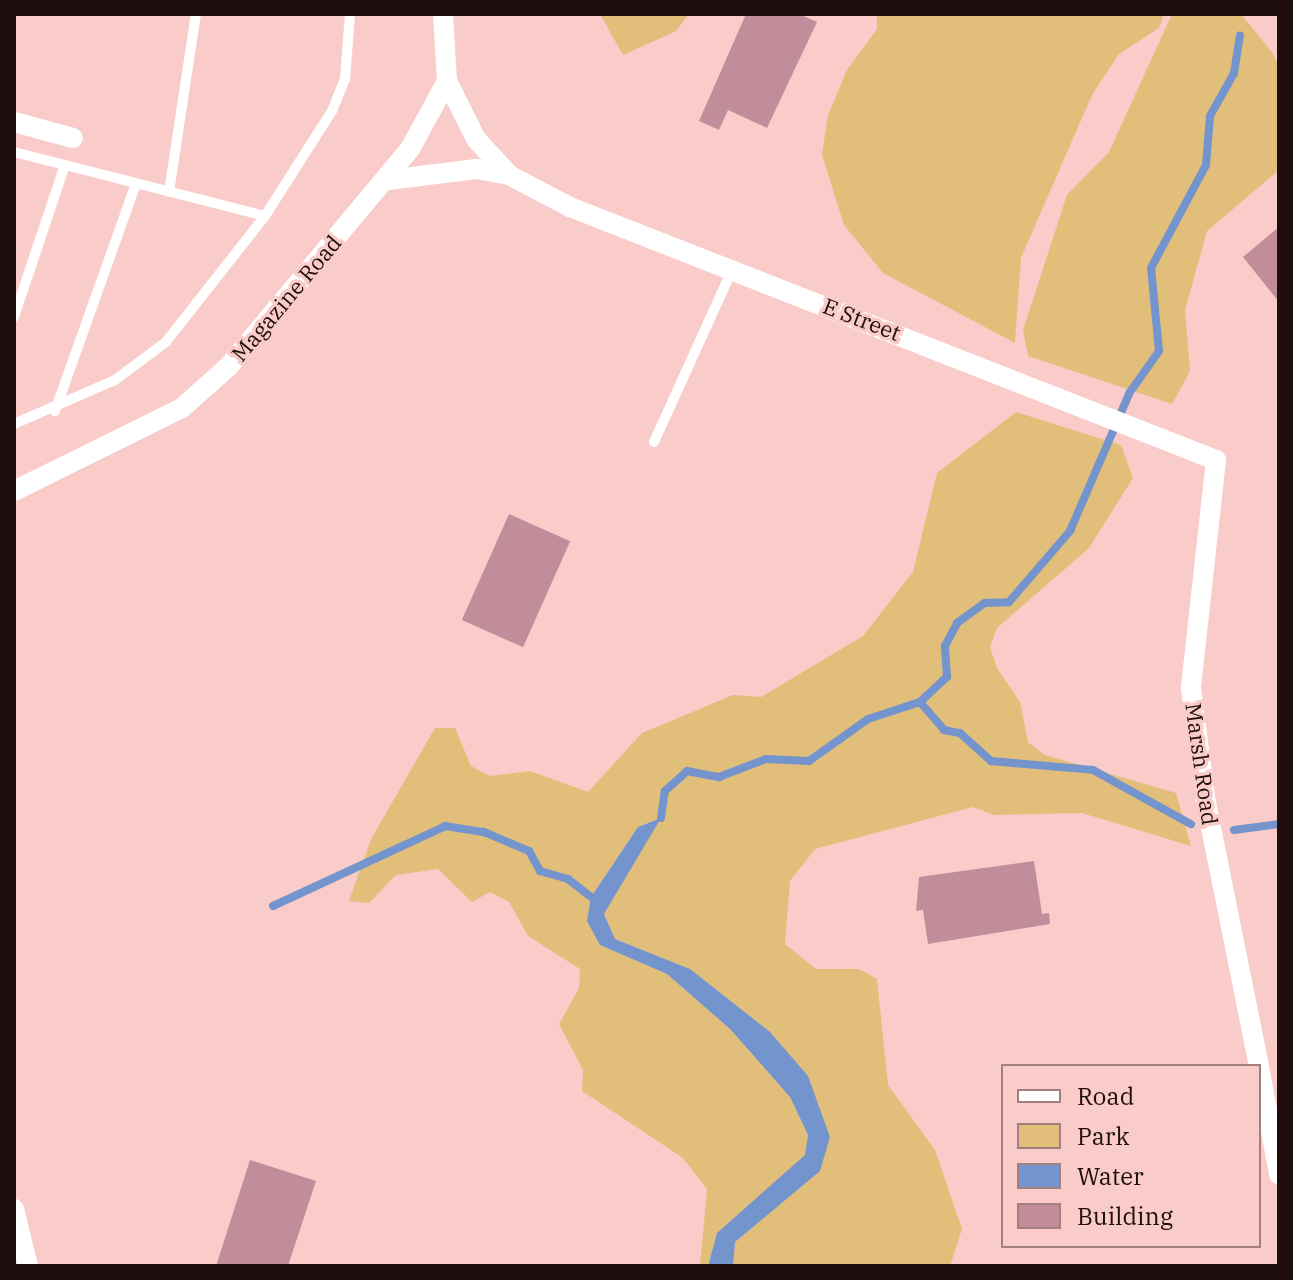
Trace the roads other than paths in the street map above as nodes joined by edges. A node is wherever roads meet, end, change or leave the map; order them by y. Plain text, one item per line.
1 (196, 14) edge
2 (350, 14) edge
3 (443, 14) edge
4 (447, 81) junction
5 (14, 122) edge
6 (73, 138) dead end
7 (14, 152) edge
8 (65, 165) junction
9 (509, 175) junction
10 (388, 180) junction
11 (136, 184) junction
12 (169, 192) junction
13 (265, 216) junction
14 (733, 268) junction
15 (14, 317) edge
16 (55, 411) junction
17 (14, 424) edge
18 (654, 442) dead end
19 (1216, 460) joint
20 (14, 491) edge
21 (1259, 1064) edge
22 (1261, 1077) edge
23 (1279, 1174) edge
24 (14, 1209) edge
25 (28, 1266) edge

1 - 12 lane
2 - 13 lane
3 - 4 street
4 - 9 street, E Street
4 - 10 street, Magazine Road
5 - 6 street
7 - 8 lane
8 - 11 lane
8 - 15 lane
9 - 10 street, E Street
9 - 14 street, E Street
10 - 20 street, Magazine Road
11 - 12 lane
11 - 16 lane
12 - 13 lane
13 - 16 lane
14 - 18 lane
14 - 19 street, E Street
16 - 17 lane
19 - 21 street, Marsh Road
22 - 23 street, Marsh Road
24 - 25 street

